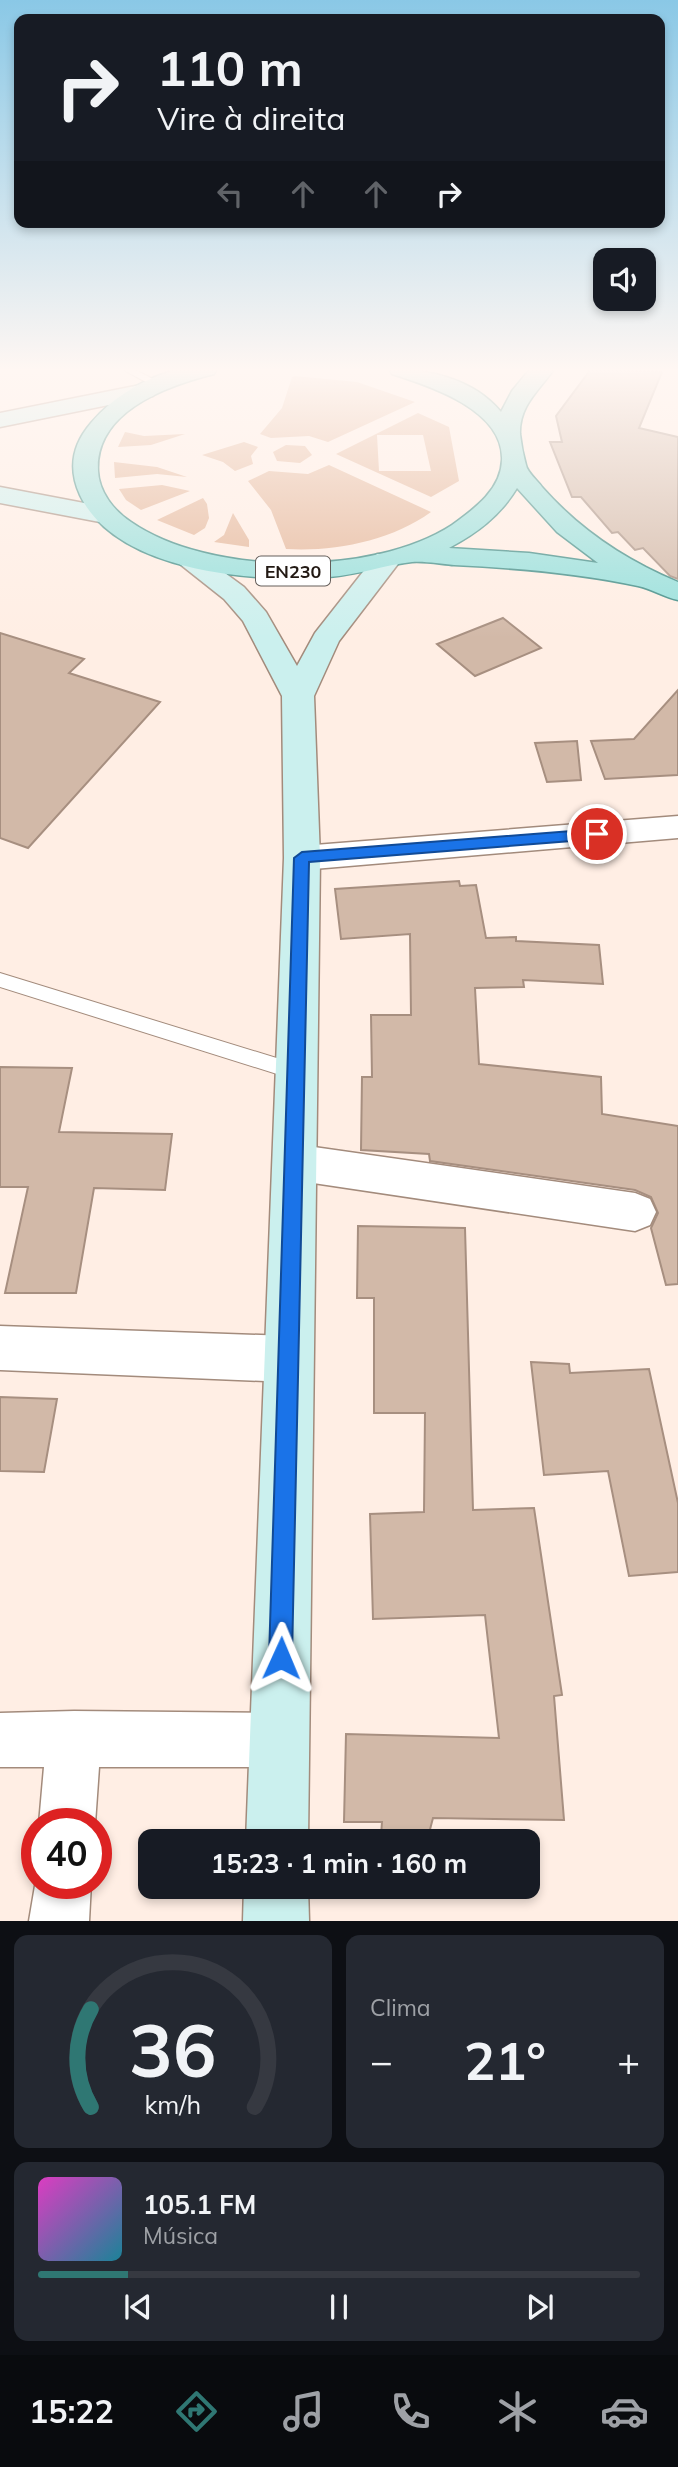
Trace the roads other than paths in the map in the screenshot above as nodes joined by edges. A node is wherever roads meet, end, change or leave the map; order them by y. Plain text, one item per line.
1 (83, 459) edge
2 (513, 459) edge
3 (513, 467) junction
4 (0, 495) edge
5 (105, 515) junction
6 (185, 557) junction
7 (399, 557) junction
8 (640, 578) junction
9 (678, 592) edge
10 (298, 696) junction
11 (678, 827) edge
12 (302, 858) junction
13 (0, 980) edge
14 (296, 1072) junction
15 (293, 1162) junction
16 (635, 1212) dead end
17 (0, 1348) edge
18 (288, 1359) junction
19 (74, 1738) junction
20 (0, 1740) edge
21 (278, 1740) junction
22 (68, 1808) edge
23 (277, 1829) edge
24 (61, 1899) edge
25 (276, 1899) edge
26 (59, 1921) edge
27 (276, 1921) edge

1 - 5 main road, EN230
2 - 3 main road, EN230
3 - 7 main road, EN230
3 - 8 main road, EN230
4 - 5 street
5 - 6 main road, EN230
6 - 7 main road, EN230
6 - 10 street
7 - 8 main road, EN230
7 - 10 street
8 - 9 main road, EN230
10 - 12 street
11 - 12 street
12 - 14 street
13 - 14 lane
14 - 15 street
15 - 16 street
15 - 18 street
17 - 18 street
18 - 21 street
19 - 20 street
19 - 21 street
19 - 22 street
21 - 23 street
24 - 26 street
25 - 27 street

